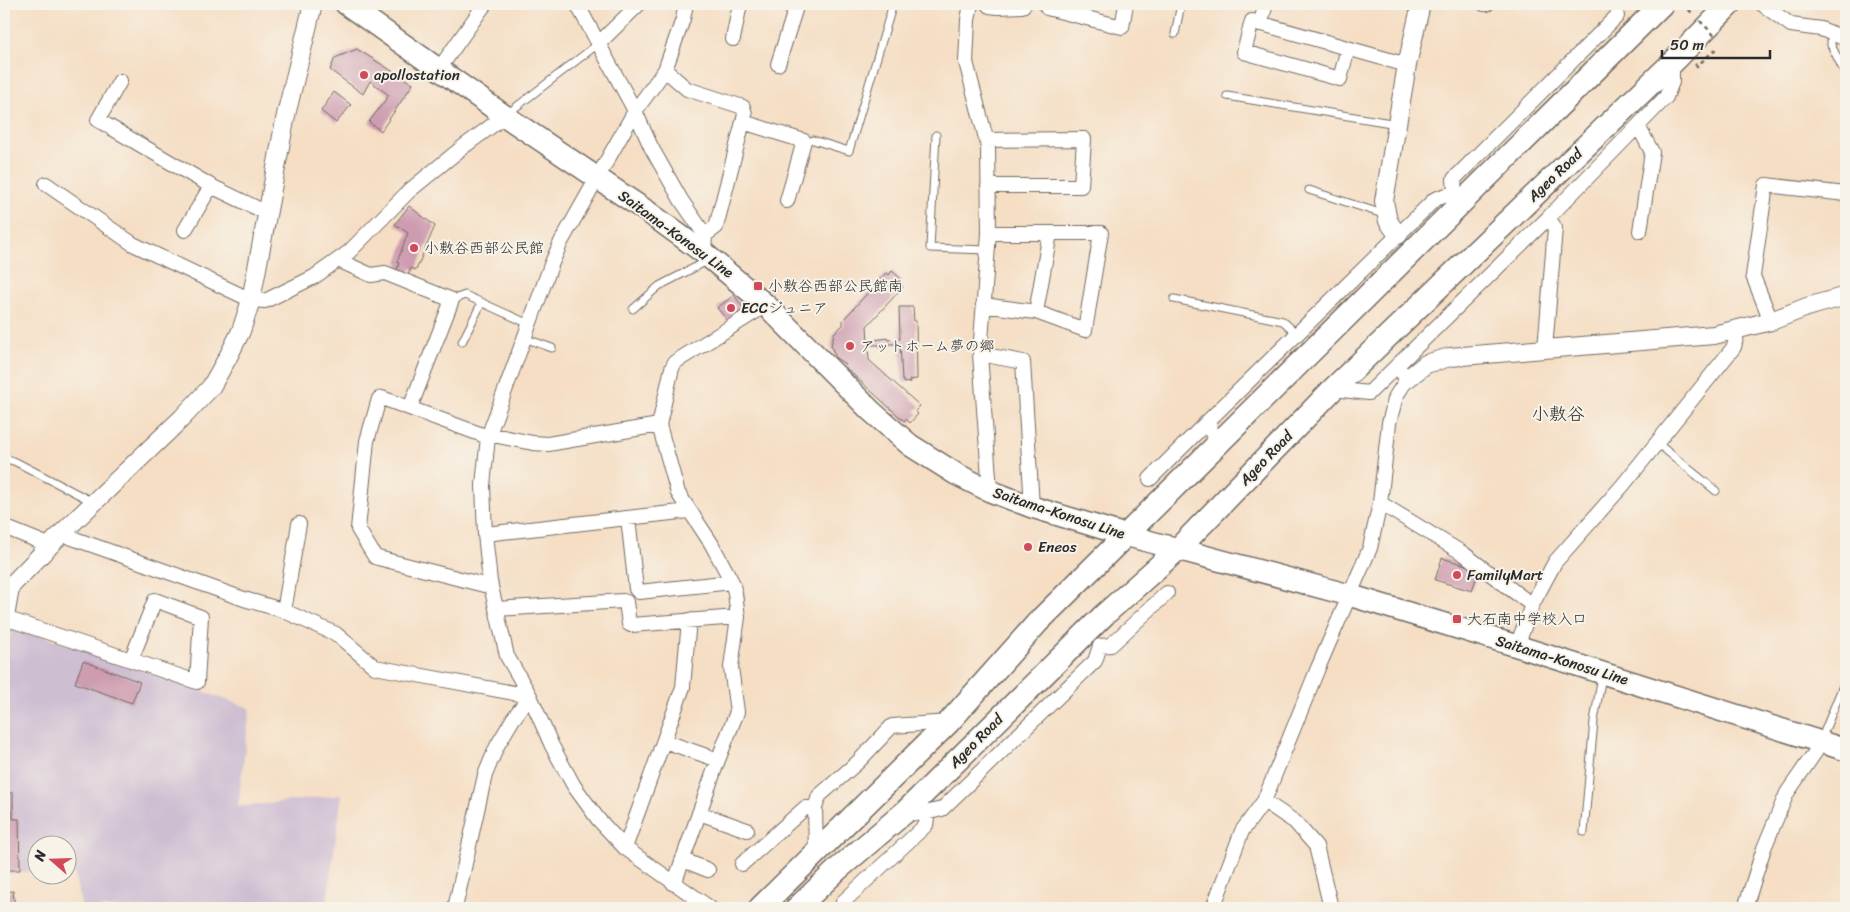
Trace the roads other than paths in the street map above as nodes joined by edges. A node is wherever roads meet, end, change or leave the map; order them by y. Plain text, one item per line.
1 (312, 4) edge
2 (346, 4) edge
3 (485, 4) edge
4 (577, 4) edge
5 (639, 4) edge
6 (686, 4) edge
7 (740, 4) edge
8 (797, 4) edge
9 (893, 4) edge
10 (971, 4) edge
11 (990, 4) edge
12 (1022, 4) edge
13 (1045, 4) edge
14 (1126, 4) edge
15 (1181, 4) edge
16 (1266, 4) edge
17 (1421, 4) edge
18 (1662, 4) edge
19 (1730, 4) edge
20 (1762, 4) edge
21 (1617, 16) dead end
22 (1260, 24) junction
23 (1831, 33) junction
24 (1175, 34) dead end
25 (733, 39) dead end
26 (1846, 39) edge
27 (598, 44) junction
28 (1348, 48) junction
29 (1672, 63) junction
30 (778, 64) dead end
31 (1407, 65) junction
32 (439, 69) junction
33 (665, 70) junction
34 (1846, 75) edge
35 (120, 81) dead end
36 (1227, 96) dead end
37 (635, 111) junction
38 (505, 116) junction
39 (743, 122) junction
40 (1397, 124) junction
41 (1638, 126) junction
42 (936, 135) dead end
43 (813, 140) dead end
44 (986, 140) junction
45 (597, 177) junction
46 (46, 184) dead end
47 (211, 186) junction
48 (988, 186) junction
49 (1309, 190) dead end
50 (1461, 193) junction
51 (1846, 194) edge
52 (787, 201) dead end
53 (267, 213) junction
54 (1387, 215) junction
55 (1548, 218) junction
56 (185, 230) dead end
57 (1640, 231) dead end
58 (989, 233) junction
59 (1050, 233) junction
60 (1398, 235) junction
61 (706, 249) junction
62 (988, 250) junction
63 (338, 260) junction
64 (1846, 296) edge
65 (1174, 299) dead end
66 (251, 300) junction
67 (452, 300) junction
68 (482, 302) junction
69 (766, 305) junction
70 (983, 305) junction
71 (633, 309) dead end
72 (1036, 312) junction
73 (1770, 321) junction
74 (529, 324) junction
75 (1738, 329) junction
76 (1297, 334) junction
77 (524, 338) junction
78 (462, 342) dead end
79 (552, 348) dead end
80 (1545, 349) junction
81 (980, 354) junction
82 (1402, 373) junction
83 (1333, 389) junction
84 (410, 408) junction
85 (1207, 422) junction
86 (659, 425) junction
87 (488, 436) junction
88 (1657, 443) junction
89 (1217, 444) junction
90 (4, 458) edge
91 (1150, 479) dead end
92 (1716, 490) dead end
93 (990, 491) junction
94 (1380, 502) junction
95 (93, 503) junction
96 (1032, 507) junction
97 (689, 512) junction
98 (628, 518) junction
99 (298, 524) dead end
100 (4, 527) edge
101 (485, 534) junction
102 (1124, 535) junction
103 (56, 540) junction
104 (1178, 548) junction
105 (732, 582) junction
106 (491, 585) junction
107 (6, 590) edge
108 (1167, 593) dead end
109 (1349, 595) junction
110 (1532, 605) junction
111 (496, 609) junction
112 (284, 611) junction
113 (1104, 615) junction
114 (738, 617) junction
115 (4, 620) edge
116 (689, 620) junction
117 (1100, 646) junction
118 (1518, 646) junction
119 (131, 660) junction
120 (1603, 673) junction
121 (1846, 678) edge
122 (530, 696) junction
123 (949, 722) junction
124 (664, 740) junction
125 (1820, 742) junction
126 (1846, 750) edge
127 (718, 760) junction
128 (1264, 801) junction
129 (815, 808) junction
130 (904, 812) junction
131 (928, 812) junction
132 (699, 813) junction
133 (747, 830) dead end
134 (1584, 832) dead end
135 (625, 848) junction
136 (816, 854) junction
137 (683, 860) junction
138 (742, 864) dead end
139 (708, 870) dead end
140 (674, 884) junction
141 (842, 902) dead end
142 (456, 908) edge
143 (710, 908) edge
144 (760, 908) edge
145 (797, 908) edge
146 (1213, 908) edge
147 (1331, 908) edge
148 (1745, 908) edge

1 - 53 street
2 - 32 main road, Saitama-Konosu Line
3 - 32 street
4 - 27 street
5 - 27 street
6 - 33 street
7 - 25 street
8 - 30 street
9 - 43 lane
10 - 44 street
11 - 12 street
13 - 14 street
15 - 24 lane
16 - 22 street
17 - 31 street
18 - 50 highway
19 - 29 highway, Ageo Road
20 - 23 street
21 - 50 street
22 - 28 street
22 - 28 street
23 - 26 street
23 - 34 lane
27 - 37 street
27 - 38 lane
28 - 31 street
29 - 41 street
29 - 83 highway, Ageo Road
31 - 40 street
32 - 38 main road, Saitama-Konosu Line
33 - 37 street
33 - 39 street
35 - 47 street
36 - 40 lane
37 - 45 street
37 - 61 street
38 - 45 main road, Saitama-Konosu Line
38 - 63 street
39 - 52 street
39 - 61 street
40 - 54 street
41 - 55 street
41 - 57 street
42 - 62 lane
44 - 48 street
44 - 48 street
45 - 61 main road, Saitama-Konosu Line
45 - 74 street
46 - 66 street
47 - 53 street
47 - 56 street
48 - 58 street
49 - 54 lane
50 - 60 street
50 - 89 highway
51 - 73 street
53 - 66 street
54 - 60 street
55 - 80 street
55 - 82 street
58 - 59 street
58 - 62 street
59 - 72 street
59 - 72 street
60 - 76 street
61 - 69 main road, Saitama-Konosu Line
61 - 71 lane
62 - 70 street
63 - 66 street
63 - 67 street
64 - 73 street
65 - 76 lane
66 - 95 street
67 - 68 lane
67 - 84 street
68 - 74 lane
68 - 78 lane
69 - 86 street
69 - 93 main road, Saitama-Konosu Line
70 - 72 street
70 - 81 street
73 - 75 street
74 - 77 street
75 - 80 street
75 - 88 street
76 - 85 street
77 - 79 lane
77 - 87 street
80 - 82 street
81 - 93 street
81 - 96 street
82 - 83 street
82 - 94 street
83 - 104 highway, Ageo Road
84 - 87 street
84 - 106 street
85 - 89 street
85 - 91 street
86 - 87 street
86 - 97 street
87 - 101 street
88 - 92 lane
88 - 110 street
89 - 102 highway
90 - 95 lane
93 - 96 main road, Saitama-Konosu Line
94 - 109 street
94 - 110 street
95 - 103 street
96 - 102 main road, Saitama-Konosu Line
97 - 98 street
97 - 105 street
98 - 101 street
98 - 105 street
99 - 112 street
100 - 103 street
101 - 106 street
102 - 104 main road, Saitama-Konosu Line
102 - 123 highway
103 - 107 street
103 - 112 street
104 - 109 main road, Saitama-Konosu Line
104 - 113 highway, Ageo Road
105 - 114 street
106 - 111 street
107 - 115 street
108 - 117 street
109 - 118 main road, Saitama-Konosu Line
109 - 128 street
110 - 118 street
111 - 116 street
111 - 122 street
112 - 122 street
113 - 117 street
113 - 130 highway, Ageo Road
114 - 116 street
114 - 127 street
115 - 119 street
116 - 124 street
117 - 131 street
118 - 120 main road, Saitama-Konosu Line
119 - 119 street
120 - 125 main road, Saitama-Konosu Line
120 - 134 lane
121 - 125 lane
122 - 135 street
122 - 142 street
123 - 129 street
123 - 136 highway
124 - 127 street
124 - 135 street
125 - 126 main road, Saitama-Konosu Line
125 - 148 street
127 - 132 street
128 - 146 street
128 - 147 street
129 - 136 street
129 - 138 street
130 - 131 street
130 - 145 highway, Ageo Road
131 - 141 street
132 - 133 street
132 - 137 street
135 - 140 street
136 - 144 highway
137 - 139 street
137 - 140 street
140 - 143 street

